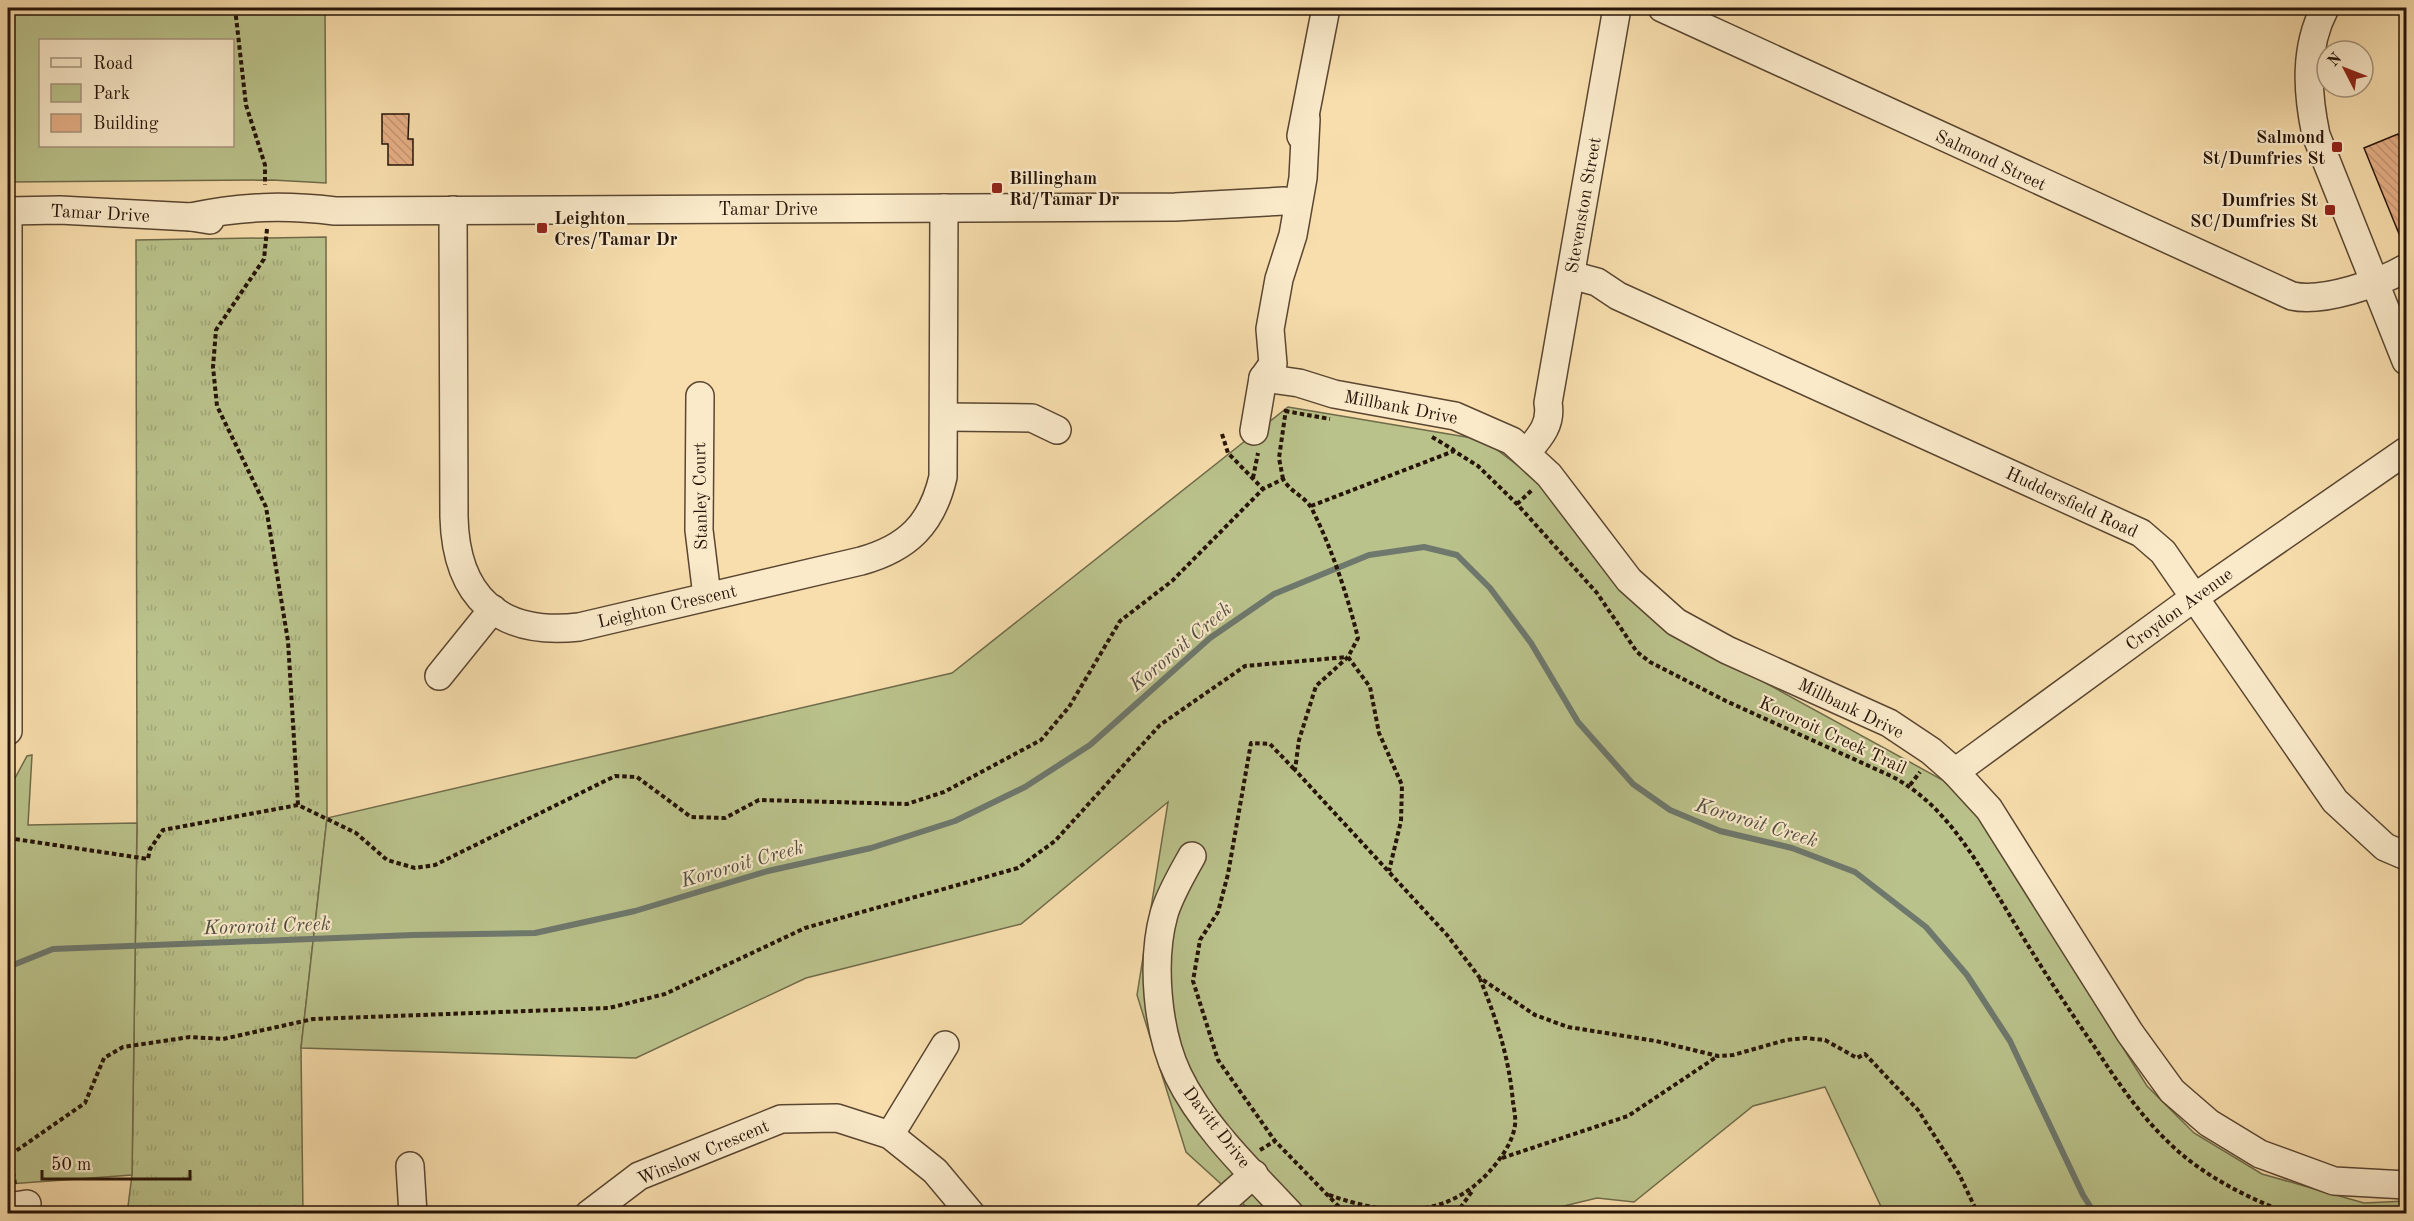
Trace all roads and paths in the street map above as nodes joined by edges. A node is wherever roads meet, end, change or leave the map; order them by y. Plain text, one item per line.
1 (235, 8) edge
2 (1326, 8) edge
3 (2325, 8) edge
4 (1617, 9) edge
5 (1665, 10) edge
6 (944, 208) junction
7 (453, 210) junction
8 (1287, 210) junction
9 (8, 211) edge
10 (266, 216) junction
11 (2406, 256) edge
12 (2406, 268) edge
13 (2372, 275) junction
14 (1569, 286) junction
15 (2406, 360) edge
16 (1262, 385) junction
17 (700, 396) dead end
18 (1287, 400) dead end
19 (1333, 406) junction
20 (1286, 411) junction
21 (945, 417) junction
22 (1058, 430) dead end
23 (1254, 431) dead end
24 (1222, 434) dead end
25 (1422, 435) dead end
26 (1520, 447) junction
27 (1454, 451) junction
28 (2406, 451) edge
29 (8, 470) edge
30 (1283, 479) junction
31 (1541, 482) dead end
32 (1263, 489) junction
33 (1517, 504) junction
34 (1311, 506) junction
35 (707, 596) junction
36 (2195, 597) junction
37 (493, 609) junction
38 (1348, 657) junction
39 (439, 676) dead end
40 (8, 731) edge
41 (1295, 770) junction
42 (1955, 772) junction
43 (298, 805) junction
44 (8, 838) edge
45 (1192, 856) dead end
46 (2406, 856) edge
47 (1389, 872) junction
48 (1480, 978) junction
49 (945, 1045) dead end
50 (1718, 1056) junction
51 (890, 1135) junction
52 (1501, 1158) junction
53 (410, 1166) dead end
54 (1254, 1174) junction
55 (2406, 1185) edge
56 (1474, 1188) junction
57 (1325, 1193) junction
58 (17, 1205) edge
59 (413, 1214) edge
60 (589, 1214) edge
61 (971, 1214) edge
62 (1209, 1214) edge
63 (1290, 1214) edge
64 (1346, 1214) edge
65 (1456, 1214) edge
66 (1978, 1214) edge
67 (2290, 1214) edge

1 - 10 path
2 - 8 street
3 - 13 street
4 - 5 street
4 - 14 street, Stevenston Street
5 - 13 street, Salmond Street
6 - 7 street, Tamar Drive
6 - 8 street, Tamar Drive
6 - 21 street, Leighton Crescent
7 - 10 street, Tamar Drive
7 - 37 street, Leighton Crescent
8 - 16 street
9 - 10 street, Tamar Drive
9 - 29 street
10 - 43 path
11 - 13 street, Salmond Street
12 - 13 street, Salmond Street
13 - 15 street
14 - 26 street, Stevenston Street
14 - 36 street, Huddersfield Road
16 - 19 street, Millbank Drive
16 - 23 street
17 - 35 street, Stanley Court
18 - 20 path
19 - 20 path
19 - 26 street, Millbank Drive
20 - 30 path
21 - 22 street
21 - 35 street, Leighton Crescent
24 - 32 path
25 - 27 path, Kororoit Creek Trail
26 - 42 street, Millbank Drive
27 - 33 path, Kororoit Creek Trail
27 - 34 path
28 - 36 street, Croydon Avenue
29 - 40 street
30 - 32 path
30 - 34 path
31 - 33 path
32 - 43 path
33 - 67 path, Kororoit Creek Trail
34 - 38 path
35 - 37 street, Leighton Crescent
36 - 42 street, Croydon Avenue
36 - 46 street, Huddersfield Road
37 - 39 street
38 - 41 path
38 - 47 path
38 - 58 path
41 - 47 path
41 - 57 path
42 - 55 street, Millbank Drive
43 - 44 path
45 - 54 street, Davitt Drive
47 - 48 path
48 - 50 path
48 - 52 path
49 - 51 street
50 - 52 path
50 - 66 path
51 - 60 street, Winslow Crescent
51 - 61 street, Winslow Crescent
52 - 56 path
53 - 59 street
54 - 62 street
54 - 63 street, Davitt Drive
56 - 57 path
56 - 65 path
57 - 64 path

